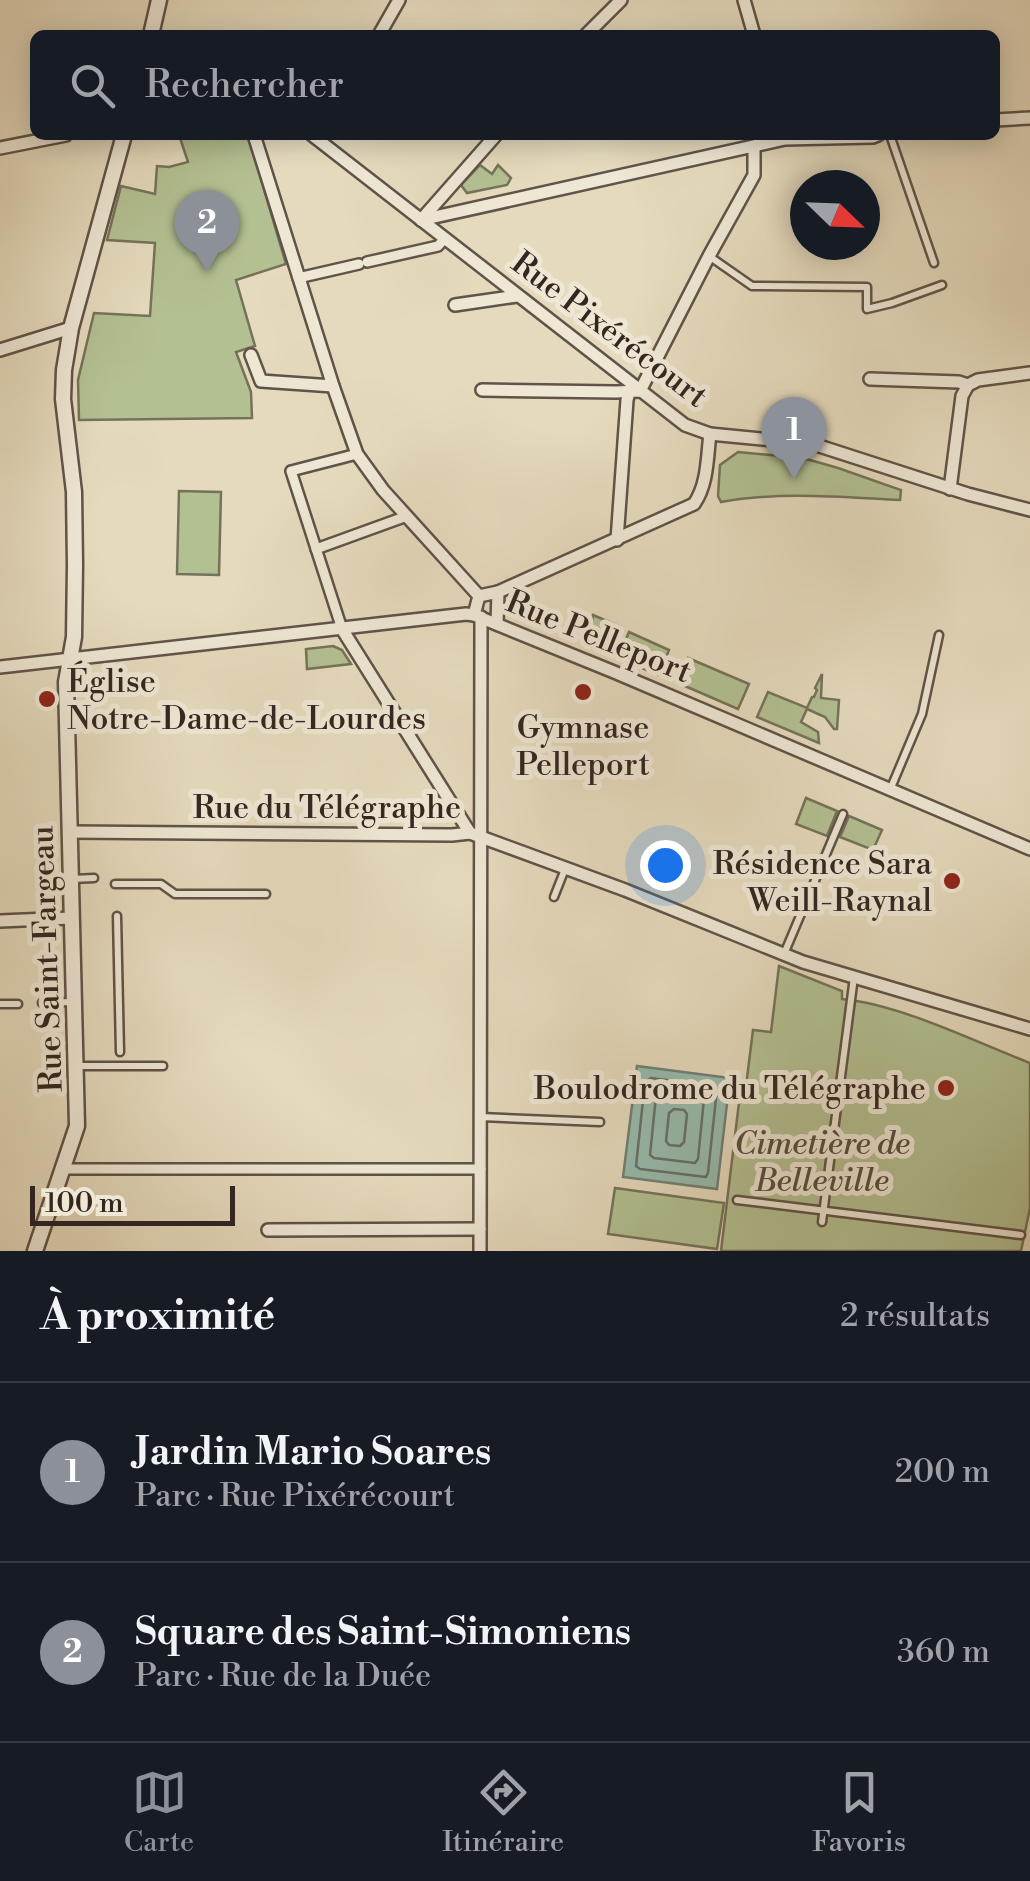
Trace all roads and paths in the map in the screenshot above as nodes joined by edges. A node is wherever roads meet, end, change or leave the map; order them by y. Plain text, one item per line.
1 (159, 0) edge
2 (400, 0) edge
3 (620, 0) edge
4 (744, 0) edge
5 (152, 30) edge
6 (382, 30) edge
7 (591, 30) edge
8 (753, 30) edge
9 (1030, 118) edge
10 (1000, 120) edge
11 (41, 140) edge
12 (123, 140) edge
13 (256, 140) edge
14 (321, 140) edge
15 (492, 140) edge
16 (775, 140) edge
17 (892, 140) edge
18 (754, 146) junction
19 (0, 148) edge
20 (421, 220) junction
21 (445, 238) junction
22 (708, 256) junction
23 (934, 263) dead end
24 (298, 278) junction
25 (942, 285) dead end
26 (518, 296) junction
27 (456, 305) dead end
28 (71, 328) junction
29 (0, 350) edge
30 (251, 355) dead end
31 (1030, 373) edge
32 (870, 379) dead end
33 (968, 385) junction
34 (332, 386) junction
35 (482, 390) dead end
36 (635, 391) junction
37 (710, 434) junction
38 (357, 454) junction
39 (950, 489) junction
40 (1030, 510) edge
41 (407, 516) junction
42 (617, 540) junction
43 (316, 549) junction
44 (498, 592) junction
45 (479, 596) junction
46 (477, 616) junction
47 (498, 624) junction
48 (342, 629) junction
49 (938, 635) dead end
50 (71, 659) junction
51 (0, 667) edge
52 (890, 790) junction
53 (843, 814) dead end
54 (69, 832) junction
55 (475, 835) junction
56 (1030, 849) edge
57 (565, 868) junction
58 (94, 878) dead end
59 (71, 879) junction
60 (116, 884) dead end
61 (266, 894) dead end
62 (554, 897) dead end
63 (117, 916) dead end
64 (72, 918) junction
65 (0, 921) edge
66 (784, 956) junction
67 (854, 977) junction
68 (78, 994) junction
69 (42, 1003) dead end
70 (0, 1004) edge
71 (18, 1004) dead end
72 (1030, 1030) edge
73 (120, 1052) dead end
74 (76, 1066) junction
75 (163, 1066) dead end
76 (480, 1117) junction
77 (600, 1122) dead end
78 (480, 1168) junction
79 (64, 1169) junction
80 (737, 1200) dead end
81 (823, 1211) junction
82 (822, 1222) dead end
83 (480, 1229) junction
84 (268, 1230) dead end
85 (1022, 1235) dead end
86 (36, 1251) edge
87 (480, 1251) edge

1 - 5 street
2 - 6 street
3 - 7 street
4 - 8 street
9 - 10 street
11 - 19 street
12 - 28 street, Rue Saint-Fargeau
13 - 24 street
14 - 20 street, Rue Pixérécourt
15 - 20 street
16 - 18 street
17 - 23 lane
18 - 20 street
18 - 22 street
20 - 21 street, Rue Pixérécourt
21 - 24 street
21 - 26 street, Rue Pixérécourt
22 - 25 lane
22 - 36 street
24 - 34 street
26 - 27 street
26 - 36 street, Rue Pixérécourt
28 - 29 street
28 - 50 street, Rue Saint-Fargeau
30 - 34 street
31 - 33 street
32 - 33 street
33 - 39 street
34 - 38 street
35 - 36 street
36 - 37 street, Rue Pixérécourt
36 - 42 street
37 - 39 street, Rue Pixérécourt
37 - 42 street
38 - 41 street
38 - 43 street
39 - 40 street, Rue Pixérécourt
41 - 43 street
41 - 45 street
42 - 44 street
43 - 48 street
44 - 45 street
44 - 47 street
45 - 46 street
46 - 47 street, Rue Pelleport
46 - 48 street, Rue Pelleport
46 - 55 street
47 - 52 street, Rue Pelleport
48 - 50 street, Rue Pelleport
48 - 55 street
49 - 52 lane
50 - 51 street, Rue Pelleport
50 - 54 street, Rue Saint-Fargeau
52 - 56 street, Rue Pelleport
53 - 66 lane
54 - 55 street, Rue du Télégraphe
54 - 59 street, Rue Saint-Fargeau
55 - 57 street, Rue du Télégraphe
55 - 76 street
57 - 62 lane
57 - 66 street, Rue du Télégraphe
58 - 59 lane
59 - 64 street, Rue Saint-Fargeau
60 - 61 lane
63 - 73 lane
64 - 65 street
64 - 68 street, Rue Saint-Fargeau
66 - 67 street, Rue du Télégraphe
67 - 72 street, Rue du Télégraphe
67 - 81 lane
68 - 69 lane
68 - 74 street, Rue Saint-Fargeau
70 - 71 lane
74 - 75 lane
74 - 79 street, Rue Saint-Fargeau
76 - 77 lane
76 - 78 street
78 - 79 street
78 - 83 street
79 - 86 street, Rue Saint-Fargeau
80 - 81 lane
81 - 82 lane
81 - 85 lane
83 - 84 street
83 - 87 street

